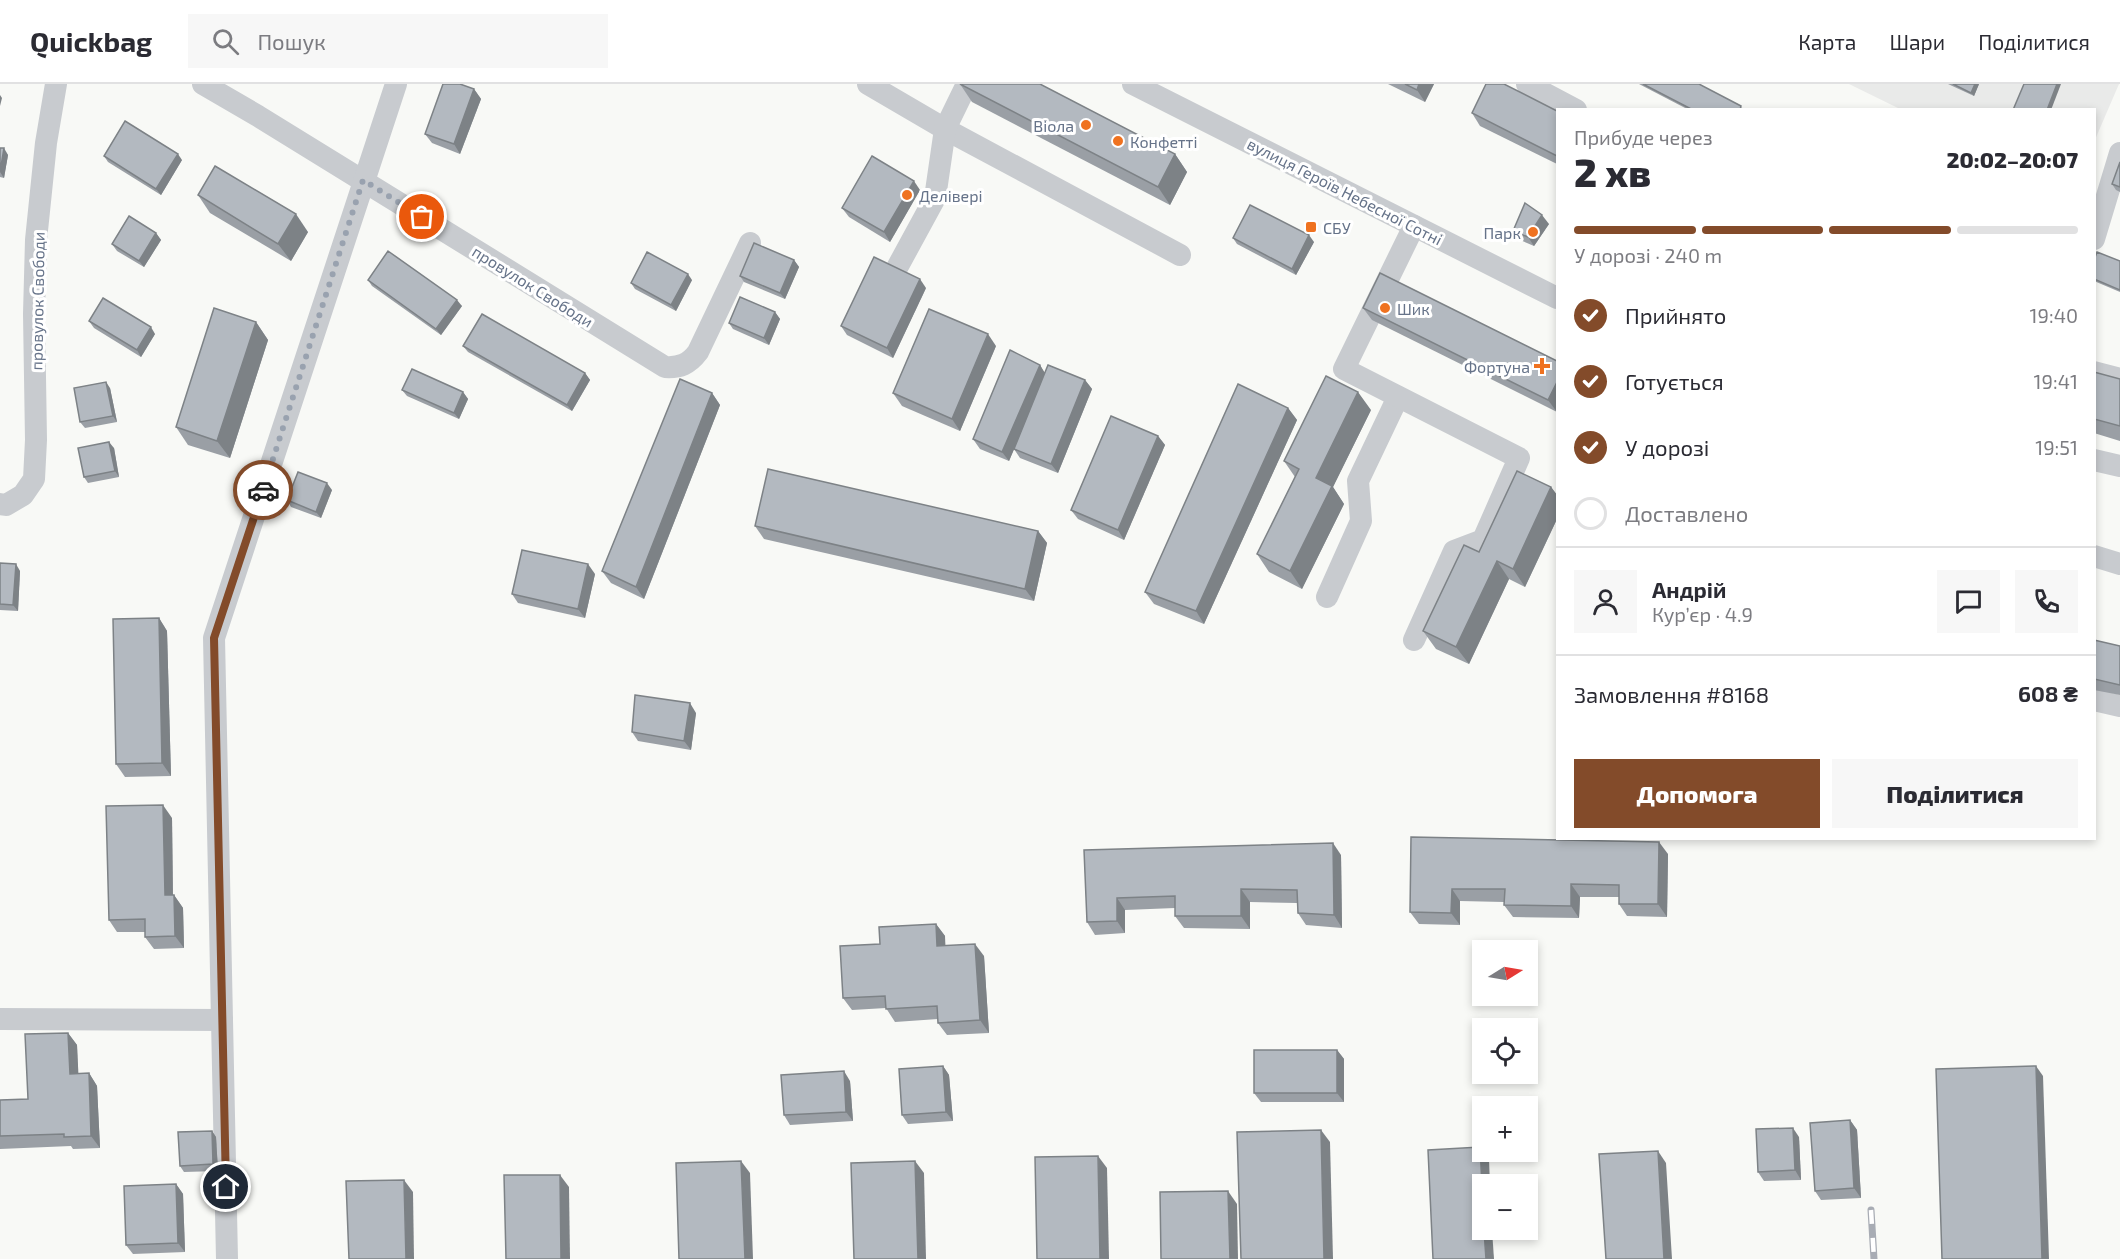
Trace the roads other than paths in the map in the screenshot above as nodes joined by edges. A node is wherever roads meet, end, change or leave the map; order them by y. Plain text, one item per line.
1 (56, 84) edge
2 (203, 84) edge
3 (396, 84) edge
4 (868, 84) edge
5 (967, 84) edge
6 (1527, 84) edge
7 (1140, 86) edge
8 (1572, 108) edge
9 (945, 129) junction
10 (2120, 153) edge
11 (363, 180) junction
12 (1414, 226) junction
13 (2096, 232) edge
14 (750, 243) dead end
15 (1180, 255) dead end
16 (898, 266) edge
17 (1556, 297) edge
18 (2096, 373) edge
19 (2120, 379) edge
20 (1398, 397) junction
21 (2096, 460) edge
22 (2120, 466) edge
23 (3, 504) edge
24 (2096, 557) edge
25 (2120, 564) edge
26 (1327, 597) dead end
27 (1414, 640) dead end
28 (2096, 700) edge
29 (2120, 706) edge
30 (0, 1019) edge
31 (222, 1020) junction
32 (227, 1259) edge

1 - 23 street, провулок Свободи
2 - 11 street, провулок Свободи
3 - 11 street
4 - 9 street
5 - 9 street
6 - 8 street
7 - 12 street, вулиця Героїв Небесної Сотні
9 - 15 street
9 - 16 street
10 - 13 street
11 - 14 street, провулок Свободи
11 - 31 street
12 - 17 street, вулиця Героїв Небесної Сотні
12 - 20 street
18 - 19 street
20 - 26 street
20 - 27 street
21 - 22 street
24 - 25 street
28 - 29 street
30 - 31 street
31 - 32 street

